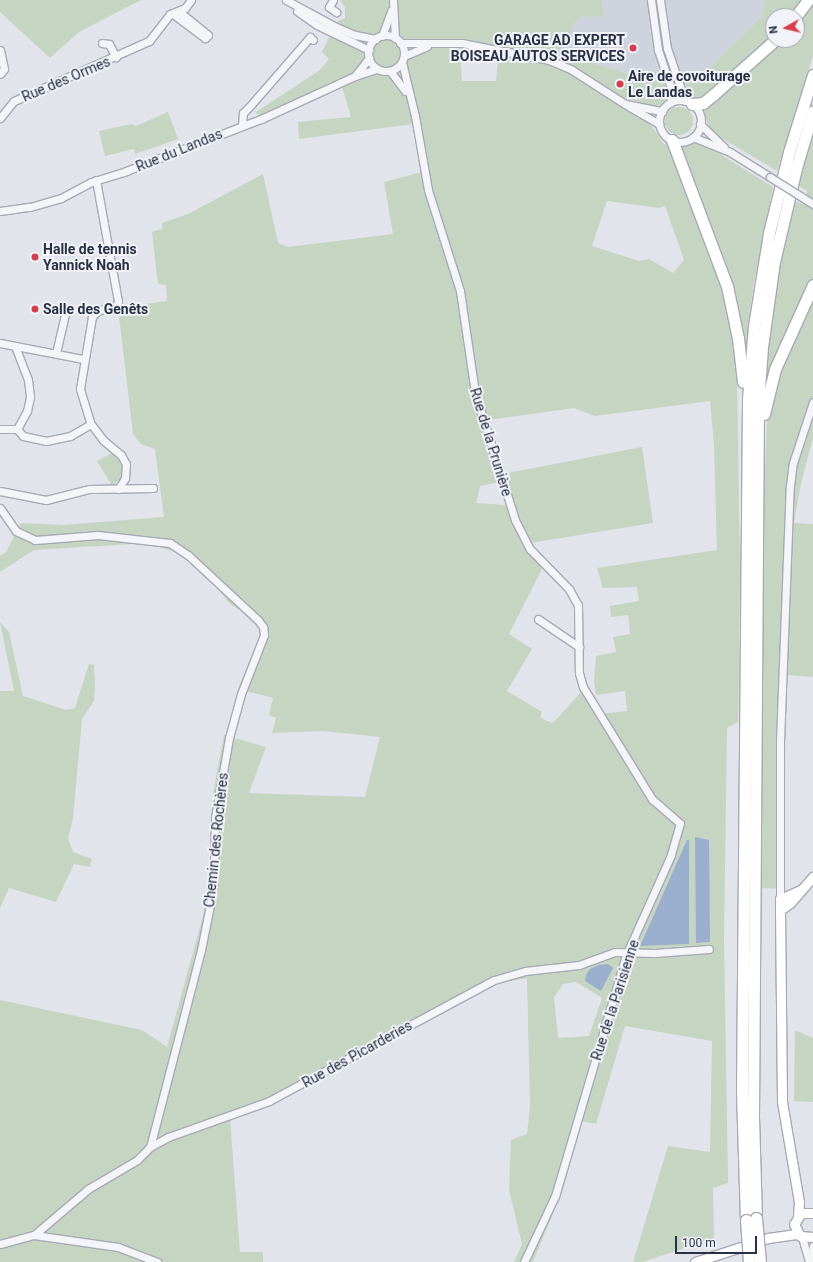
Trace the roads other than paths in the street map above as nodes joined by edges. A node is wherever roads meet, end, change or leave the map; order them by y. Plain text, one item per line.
1 (191, 0) edge
2 (286, 0) edge
3 (333, 0) edge
4 (651, 0) edge
5 (660, 0) edge
6 (393, 3) edge
7 (336, 12) dead end
8 (379, 37) junction
9 (313, 40) dead end
10 (398, 41) junction
11 (102, 43) dead end
12 (431, 45) junction
13 (766, 48) edge
14 (0, 50) edge
15 (369, 50) junction
16 (116, 57) junction
17 (369, 58) junction
18 (403, 59) junction
19 (377, 69) junction
20 (390, 71) junction
21 (0, 74) edge
22 (813, 75) edge
23 (355, 76) junction
24 (411, 102) junction
25 (670, 103) junction
26 (688, 103) junction
27 (625, 104) junction
28 (662, 111) junction
29 (813, 111) edge
30 (0, 118) edge
31 (659, 124) junction
32 (700, 124) junction
33 (242, 126) junction
34 (693, 137) junction
35 (672, 140) junction
36 (730, 152) junction
37 (96, 180) junction
38 (813, 204) edge
39 (0, 211) edge
40 (813, 286) edge
41 (66, 310) dead end
42 (0, 343) edge
43 (15, 346) junction
44 (56, 353) junction
45 (83, 359) junction
46 (813, 402) edge
47 (747, 420) junction
48 (91, 424) junction
49 (0, 429) edge
50 (17, 429) junction
51 (757, 463) junction
52 (153, 488) dead end
53 (118, 489) junction
54 (0, 491) edge
55 (0, 508) edge
56 (538, 618) dead end
57 (579, 647) junction
58 (625, 755) joint
59 (813, 877) edge
60 (802, 889) junction
61 (780, 899) junction
62 (780, 910) junction
63 (709, 949) dead end
64 (627, 952) junction
65 (150, 1147) junction
66 (795, 1180) junction
67 (811, 1212) edge
68 (751, 1219) junction
69 (796, 1220) junction
70 (34, 1235) junction
71 (800, 1235) junction
72 (813, 1237) edge
73 (768, 1238) junction
74 (0, 1244) edge
75 (813, 1246) edge
76 (157, 1262) edge
77 (524, 1262) edge
78 (695, 1262) edge
79 (749, 1262) edge
80 (760, 1262) edge
81 (810, 1262) edge

1 - 16 street, Rue des Ormes
2 - 8 street
2 - 15 street
3 - 7 street
4 - 25 street
5 - 26 street
6 - 8 street
6 - 10 street
8 - 10 street
8 - 15 street
9 - 33 street
10 - 12 street
10 - 18 street
11 - 16 street, Rue des Ormes
12 - 18 street
12 - 27 street
13 - 26 highway
14 - 21 street
15 - 17 street
16 - 30 street, Rue des Ormes
17 - 19 street
17 - 23 street, Rue du Landas
18 - 20 street
18 - 24 street, Rue de la Prunière
19 - 20 street
19 - 23 street, Rue du Landas
20 - 24 street, Rue de la Prunière
22 - 47 highway
23 - 33 street, Rue du Landas
24 - 57 street, Rue de la Prunière
25 - 26 street
25 - 28 street
26 - 32 street
27 - 28 street
27 - 31 street
28 - 31 street
29 - 51 highway
31 - 35 street
32 - 34 street
32 - 36 street
33 - 37 street, Rue du Landas
34 - 35 street
34 - 36 street
35 - 47 highway
36 - 38 street, bridge
37 - 39 street, Rue du Landas
37 - 45 street
40 - 51 highway
41 - 44 street
42 - 43 street
43 - 44 street
43 - 50 street
44 - 45 street
45 - 48 street
46 - 61 street
47 - 68 highway
48 - 50 street
48 - 53 street
49 - 50 street
51 - 68 highway
52 - 53 street
53 - 54 street
55 - 65 street, Chemin des Rochères
56 - 57 street
57 - 58 street, Rue de la Prunière
58 - 64 street, Rue de la Parisienne
59 - 60 main road
60 - 61 main road
60 - 62 main road
61 - 62 main road
62 - 66 main road
63 - 64 street, Rue des Picarderies
64 - 65 street, Rue des Picarderies
64 - 77 street, Rue de la Parisienne
65 - 70 street, Rue des Picarderies
66 - 67 main road
66 - 69 main road
67 - 69 main road
68 - 79 highway, bridge
68 - 80 highway, bridge
69 - 71 main road
69 - 73 main road
70 - 74 street
70 - 76 street
71 - 72 main road
71 - 73 main road
71 - 81 street
73 - 78 main road
75 - 81 street

